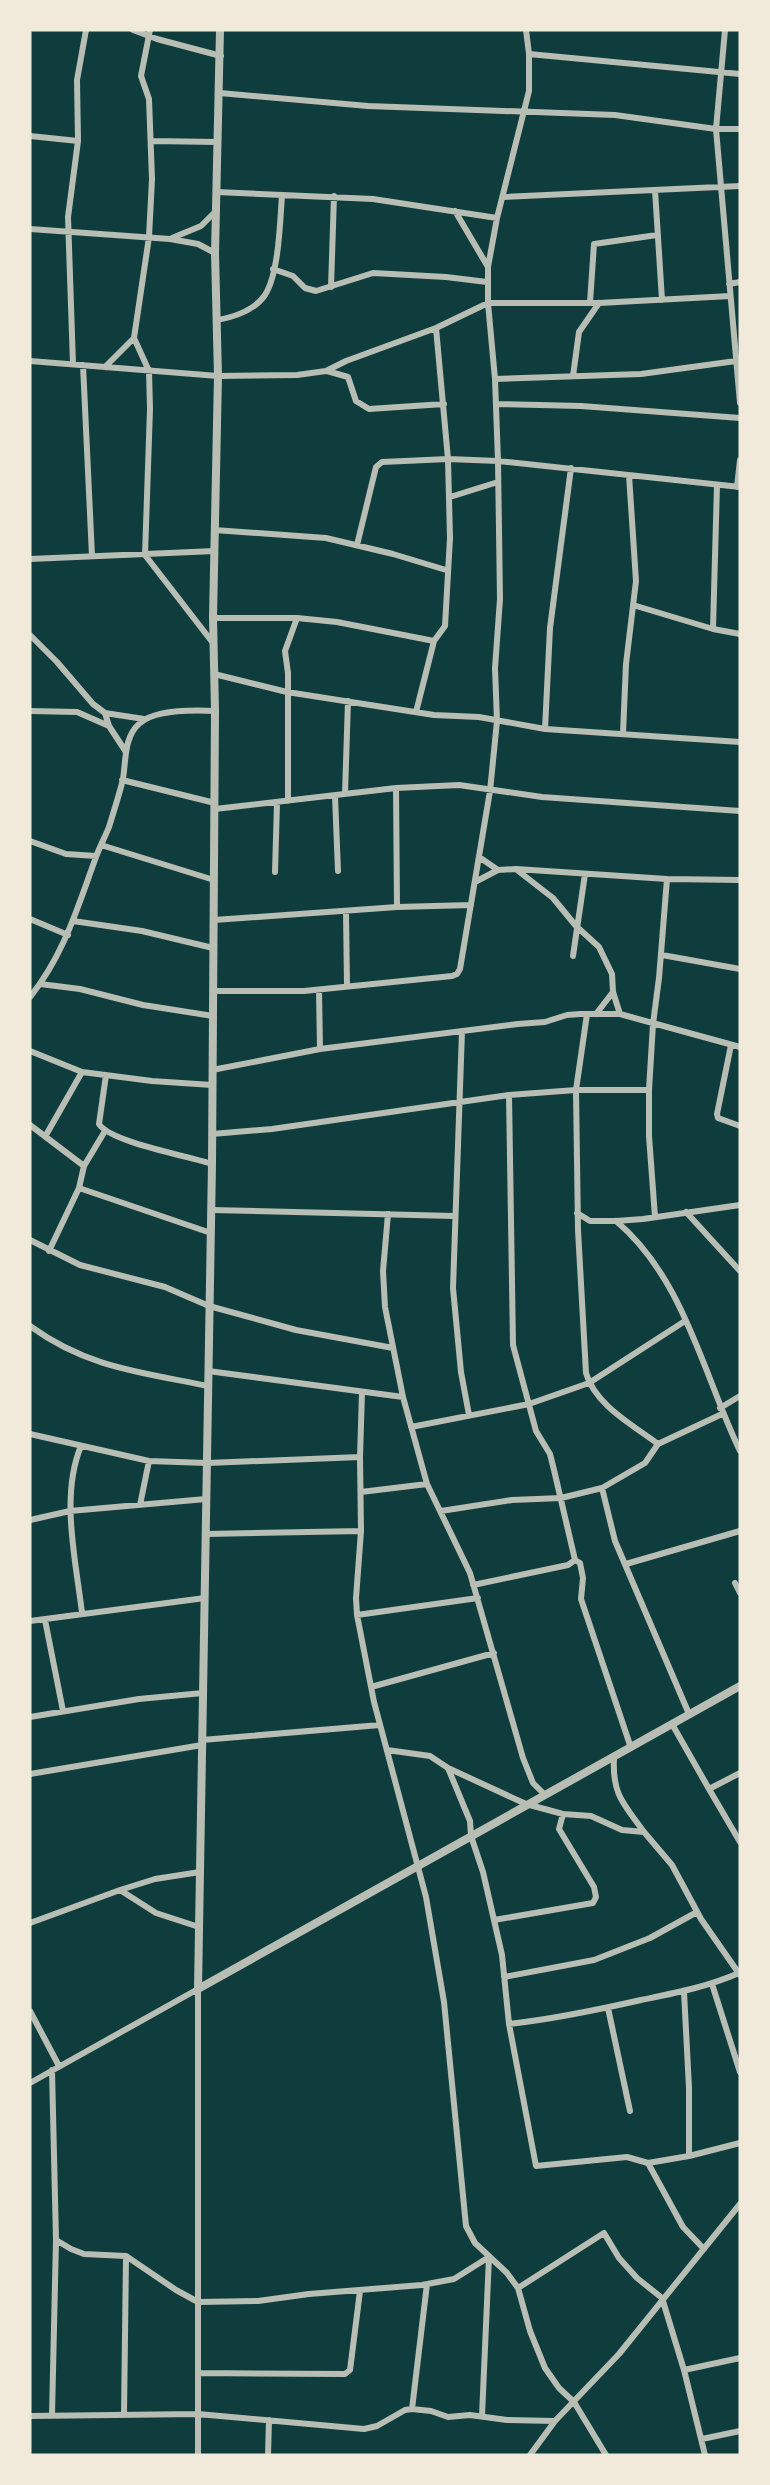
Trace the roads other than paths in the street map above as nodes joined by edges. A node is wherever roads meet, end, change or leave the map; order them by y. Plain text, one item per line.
1 (86, 30) edge
2 (133, 30) edge
3 (220, 30) edge
4 (526, 30) edge
5 (726, 30) edge
6 (150, 33) edge
7 (529, 54) junction
8 (221, 56) junction
9 (722, 72) junction
10 (740, 74) edge
11 (220, 93) junction
12 (525, 110) junction
13 (716, 129) junction
14 (740, 129) edge
15 (30, 136) edge
16 (78, 141) junction
17 (152, 141) junction
18 (218, 141) junction
19 (720, 186) junction
20 (740, 186) edge
21 (655, 190) junction
22 (216, 192) junction
23 (282, 195) junction
24 (334, 196) junction
25 (503, 197) junction
26 (216, 210) junction
27 (454, 211) junction
28 (497, 218) junction
29 (30, 229) edge
30 (69, 232) junction
31 (657, 235) junction
32 (148, 237) junction
33 (170, 239) junction
34 (215, 253) junction
35 (488, 267) junction
36 (273, 269) junction
37 (487, 282) junction
38 (740, 282) edge
39 (729, 284) junction
40 (331, 287) junction
41 (730, 296) junction
42 (662, 300) junction
43 (488, 303) junction
44 (590, 303) junction
45 (599, 303) junction
46 (217, 320) junction
47 (436, 328) junction
48 (134, 338) junction
49 (30, 361) edge
50 (736, 362) junction
51 (73, 364) junction
52 (83, 365) junction
53 (105, 367) junction
54 (149, 371) junction
55 (326, 371) junction
56 (218, 376) junction
57 (573, 376) junction
58 (495, 379) junction
59 (740, 403) edge
60 (444, 404) junction
61 (496, 404) junction
62 (740, 418) edge
63 (448, 459) junction
64 (740, 460) edge
65 (498, 461) junction
66 (571, 468) junction
67 (629, 475) junction
68 (498, 482) junction
69 (717, 485) junction
70 (739, 487) edge
71 (450, 497) junction
72 (214, 530) junction
73 (357, 545) junction
74 (215, 550) junction
75 (144, 555) junction
76 (92, 556) junction
77 (30, 559) edge
78 (447, 570) junction
79 (633, 605) junction
80 (213, 618) junction
81 (297, 618) junction
82 (713, 629) junction
83 (740, 634) edge
84 (30, 635) edge
85 (434, 641) junction
86 (213, 644) junction
87 (214, 674) junction
88 (287, 692) junction
89 (348, 701) junction
90 (30, 711) edge
91 (215, 711) junction
92 (416, 712) junction
93 (105, 713) junction
94 (144, 719) junction
95 (496, 721) junction
96 (109, 726) junction
97 (545, 729) junction
98 (623, 733) junction
99 (740, 742) edge
100 (126, 752) junction
101 (123, 780) junction
102 (396, 788) junction
103 (490, 791) junction
104 (345, 794) junction
105 (335, 796) junction
106 (288, 801) junction
107 (277, 803) junction
108 (215, 806) junction
109 (740, 811) edge
110 (30, 841) edge
111 (100, 845) junction
112 (96, 856) junction
113 (479, 857) junction
114 (516, 869) junction
115 (498, 870) junction
116 (338, 871) dead end
117 (275, 872) dead end
118 (585, 874) junction
119 (667, 879) junction
120 (214, 880) junction
121 (740, 880) edge
122 (475, 882) junction
123 (471, 905) junction
124 (398, 907) junction
125 (346, 912) junction
126 (30, 919) edge
127 (214, 920) junction
128 (73, 921) junction
129 (576, 926) junction
130 (68, 935) junction
131 (213, 948) junction
132 (662, 955) junction
133 (573, 956) dead end
134 (740, 969) edge
135 (40, 984) junction
136 (347, 986) junction
137 (319, 990) junction
138 (213, 991) junction
139 (613, 992) junction
140 (30, 997) edge
141 (587, 1014) junction
142 (596, 1014) junction
143 (620, 1014) junction
144 (213, 1016) junction
145 (653, 1024) junction
146 (462, 1031) junction
147 (731, 1045) junction
148 (740, 1047) edge
149 (320, 1049) junction
150 (30, 1051) edge
151 (212, 1070) junction
152 (82, 1072) junction
153 (106, 1075) junction
154 (212, 1085) junction
155 (576, 1090) junction
156 (650, 1090) junction
157 (509, 1095) junction
158 (461, 1102) junction
159 (30, 1125) edge
160 (740, 1126) edge
161 (105, 1131) junction
162 (212, 1134) junction
163 (46, 1135) junction
164 (212, 1164) junction
165 (84, 1166) junction
166 (79, 1188) junction
167 (740, 1204) edge
168 (211, 1210) junction
169 (686, 1212) junction
170 (577, 1213) junction
171 (388, 1214) junction
172 (454, 1216) junction
173 (655, 1217) junction
174 (590, 1221) junction
175 (616, 1221) junction
176 (578, 1230) junction
177 (211, 1233) junction
178 (30, 1240) edge
179 (49, 1251) junction
180 (740, 1271) edge
181 (209, 1306) junction
182 (685, 1321) junction
183 (30, 1326) edge
184 (393, 1348) junction
185 (208, 1371) junction
186 (589, 1383) junction
187 (208, 1386) junction
188 (362, 1392) junction
189 (740, 1396) edge
190 (403, 1397) junction
191 (529, 1404) junction
192 (721, 1411) junction
193 (469, 1415) junction
194 (411, 1427) junction
195 (30, 1434) edge
196 (658, 1444) junction
197 (81, 1446) junction
198 (740, 1451) edge
199 (360, 1457) junction
200 (149, 1461) junction
201 (207, 1462) junction
202 (427, 1484) junction
203 (602, 1488) junction
204 (361, 1492) junction
205 (561, 1498) junction
206 (206, 1499) junction
207 (141, 1505) junction
208 (70, 1511) junction
209 (441, 1511) junction
210 (30, 1520) edge
211 (361, 1531) junction
212 (740, 1532) edge
213 (206, 1534) junction
214 (574, 1560) junction
215 (626, 1564) junction
216 (735, 1583) dead end
217 (473, 1585) junction
218 (740, 1593) edge
219 (205, 1598) junction
220 (478, 1598) junction
221 (82, 1613) junction
222 (357, 1615) junction
223 (45, 1620) junction
224 (30, 1622) edge
225 (494, 1653) junction
226 (740, 1686) edge
227 (371, 1687) junction
228 (203, 1693) junction
229 (63, 1711) junction
230 (689, 1714) junction
231 (30, 1717) edge
232 (672, 1724) junction
233 (380, 1725) junction
234 (202, 1743) junction
235 (631, 1748) junction
236 (387, 1750) junction
237 (614, 1758) junction
238 (448, 1768) junction
239 (740, 1773) edge
240 (30, 1774) edge
241 (709, 1789) junction
242 (544, 1794) junction
243 (526, 1804) junction
244 (563, 1814) junction
245 (644, 1833) junction
246 (471, 1836) junction
247 (740, 1842) edge
248 (417, 1866) junction
249 (200, 1872) junction
250 (120, 1890) junction
251 (697, 1912) junction
252 (494, 1920) junction
253 (30, 1923) edge
254 (199, 1927) junction
255 (740, 1974) edge
256 (504, 1977) junction
257 (712, 1984) junction
258 (198, 1989) junction
259 (684, 1992) junction
260 (608, 2008) junction
261 (30, 2011) edge
262 (509, 2024) junction
263 (59, 2066) junction
264 (52, 2070) junction
265 (740, 2072) edge
266 (30, 2083) edge
267 (630, 2111) dead end
268 (740, 2143) edge
269 (690, 2156) junction
270 (648, 2163) junction
271 (740, 2204) edge
272 (56, 2240) junction
273 (704, 2249) junction
274 (126, 2256) junction
275 (489, 2257) junction
276 (427, 2284) junction
277 (518, 2288) junction
278 (360, 2291) junction
279 (662, 2298) junction
280 (198, 2302) junction
281 (740, 2358) edge
282 (684, 2370) junction
283 (198, 2373) junction
284 (574, 2402) junction
285 (412, 2409) junction
286 (198, 2414) junction
287 (52, 2415) junction
288 (124, 2415) junction
289 (30, 2416) edge
290 (482, 2416) junction
291 (269, 2420) junction
292 (555, 2421) junction
293 (740, 2432) edge
294 (702, 2439) junction
295 (198, 2455) edge
296 (268, 2455) edge
297 (530, 2455) edge
298 (606, 2455) edge
299 (705, 2455) edge

1 - 16 street
2 - 6 street
3 - 8 street
4 - 7 street
5 - 9 street
6 - 8 street
6 - 17 street
7 - 9 street
7 - 12 street
8 - 11 street
9 - 10 street
9 - 13 street
11 - 12 street
11 - 18 street
12 - 13 street
12 - 25 street
13 - 14 street
13 - 19 street
15 - 16 street
16 - 30 street
17 - 18 street
17 - 32 street
18 - 22 street
19 - 20 street
19 - 21 street
19 - 39 street
21 - 25 street
21 - 31 street
22 - 23 street
22 - 26 street
23 - 24 street
23 - 36 street
24 - 27 street
24 - 40 street
25 - 28 street
26 - 33 street
26 - 34 street
27 - 28 street
27 - 35 street
28 - 35 street
29 - 30 street
30 - 32 street
30 - 51 street
31 - 42 street
31 - 44 street
32 - 33 street
32 - 48 street
33 - 34 street
34 - 46 street
35 - 37 street
36 - 40 street
36 - 46 street
37 - 40 street
37 - 43 street
38 - 39 street
39 - 41 street
41 - 42 street
41 - 50 street
42 - 45 street
43 - 44 street
43 - 47 street
43 - 58 street
44 - 45 street
45 - 57 street
46 - 56 street
47 - 55 street
47 - 60 street
48 - 53 street
48 - 54 street
49 - 51 street
50 - 57 street
50 - 59 street
51 - 52 street
52 - 53 street
52 - 76 street
53 - 54 street
54 - 56 street
54 - 75 street
55 - 56 street
55 - 60 street
56 - 72 street
57 - 58 street
58 - 61 street
60 - 63 street
61 - 62 street
61 - 65 street
63 - 65 street
63 - 71 street
63 - 73 street
64 - 70 street
65 - 66 street
65 - 68 street
66 - 67 street
66 - 97 street
67 - 69 street
67 - 79 street
68 - 71 street
68 - 95 street
69 - 70 street
69 - 82 street
71 - 78 street
72 - 73 street
72 - 74 street
73 - 78 street
74 - 75 street
74 - 80 street
75 - 76 street
75 - 86 street
76 - 77 street
78 - 85 street
79 - 82 street
79 - 98 street
80 - 81 street
80 - 86 street
81 - 85 street
81 - 88 street
82 - 83 street
84 - 93 street
85 - 92 street
86 - 87 street
87 - 88 street
87 - 91 street
88 - 89 street
88 - 106 street
89 - 92 street
89 - 104 street
90 - 96 street
91 - 94 street
91 - 108 street
92 - 95 street
93 - 94 street
93 - 96 street
94 - 100 street
95 - 97 street
95 - 103 street
96 - 100 street
97 - 98 street
98 - 99 street
100 - 101 street
101 - 108 street
101 - 111 street
102 - 103 street
102 - 104 street
102 - 124 street
103 - 109 street
103 - 113 street
104 - 105 street
105 - 106 street
105 - 116 street
106 - 107 street
107 - 108 street
107 - 117 street
108 - 120 street
110 - 112 street
111 - 112 street
111 - 120 street
112 - 128 street
113 - 115 street
113 - 122 street
114 - 115 street
114 - 118 street
114 - 129 street
115 - 122 street
118 - 119 street
118 - 129 street
119 - 121 street
119 - 132 street
120 - 127 street
122 - 123 street
123 - 124 street
123 - 136 street
124 - 125 street
125 - 127 street
125 - 136 street
126 - 130 street
127 - 131 street
128 - 130 street
128 - 131 street
129 - 133 street
129 - 139 street
130 - 135 street
131 - 138 street
132 - 134 street
132 - 145 street
135 - 140 street
135 - 144 street
136 - 137 street
137 - 138 street
137 - 149 street
138 - 144 street
139 - 142 street
139 - 143 street
141 - 142 street
141 - 146 street
141 - 155 street
142 - 143 street
143 - 145 street
144 - 151 street
145 - 147 street
145 - 156 street
146 - 149 street
146 - 158 street
147 - 148 street
147 - 160 street
149 - 151 street
150 - 152 street
151 - 154 street
152 - 153 street
152 - 163 street
153 - 154 street
153 - 161 street
154 - 162 street
155 - 156 street
155 - 157 street
155 - 170 street
156 - 173 street
157 - 158 street
157 - 191 street
158 - 162 street
158 - 172 street
159 - 163 street
161 - 164 street
161 - 165 street
162 - 164 street
163 - 165 street
164 - 168 street
165 - 166 street
166 - 177 street
166 - 179 street
167 - 169 street
168 - 171 street
168 - 177 street
169 - 173 street
169 - 180 street
170 - 174 street
170 - 176 street
171 - 172 street
171 - 184 street
172 - 193 street
173 - 175 street
174 - 175 street
174 - 176 street
175 - 182 street
176 - 186 street
177 - 181 street
178 - 179 street
179 - 181 street
181 - 184 street
181 - 185 street
182 - 186 street
182 - 192 street
183 - 187 street
184 - 190 street
185 - 187 street
185 - 188 street
186 - 191 street
186 - 196 street
187 - 201 street
188 - 190 street
188 - 199 street
189 - 192 street
190 - 194 street
191 - 193 street
191 - 205 street
192 - 196 street
192 - 198 street
193 - 194 street
194 - 202 street
195 - 197 street
196 - 203 street
197 - 200 street
197 - 208 street
199 - 201 street
199 - 204 street
200 - 201 street
200 - 207 street
201 - 206 street
202 - 204 street
202 - 209 street
203 - 205 street
203 - 215 street
204 - 211 street
205 - 209 street
205 - 214 street
206 - 207 street
206 - 213 street
207 - 208 street
208 - 210 street
208 - 221 street
209 - 217 street
211 - 213 street
211 - 222 street
212 - 215 street
213 - 219 street
214 - 217 street
214 - 235 street
215 - 230 street
216 - 218 street
217 - 220 street
219 - 221 street
219 - 228 street
220 - 222 street
220 - 225 street
221 - 223 street
222 - 227 street
223 - 224 street
223 - 229 street
225 - 227 street
225 - 242 street
226 - 230 street
227 - 233 street
228 - 229 street
228 - 234 street
229 - 231 street
230 - 232 street
232 - 235 street
232 - 241 street
233 - 234 street
233 - 236 street
234 - 240 street
234 - 249 street
235 - 237 street
236 - 238 street
236 - 248 street
237 - 242 street
237 - 245 street
238 - 243 street
238 - 246 street
239 - 241 street
241 - 247 street
242 - 243 street
243 - 244 street
243 - 246 street
244 - 245 street
244 - 252 street
245 - 251 street
246 - 248 street
246 - 252 street
248 - 258 street
248 - 275 street
249 - 250 street
249 - 254 street
250 - 253 street
250 - 254 street
251 - 255 street
251 - 256 street
252 - 256 street
254 - 258 street
255 - 257 street
256 - 262 street
257 - 259 street
257 - 265 street
258 - 263 street
258 - 280 street
259 - 260 street
259 - 269 street
260 - 262 street
260 - 267 street
261 - 263 street
262 - 270 street
263 - 264 street
264 - 266 street
264 - 272 street
268 - 269 street
269 - 270 street
270 - 273 street
271 - 273 street
272 - 274 street
272 - 287 street
273 - 279 street
274 - 280 street
274 - 288 street
275 - 276 street
275 - 277 street
275 - 290 street
276 - 278 street
276 - 285 street
277 - 279 street
277 - 284 street
278 - 280 street
278 - 283 street
279 - 282 street
279 - 284 street
280 - 283 street
281 - 282 street
282 - 294 street
283 - 286 street
284 - 292 street
284 - 298 street
285 - 290 street
285 - 291 street
286 - 288 street
286 - 291 street
286 - 295 street
287 - 288 street
287 - 289 street
290 - 292 street
291 - 296 street
292 - 297 street
293 - 294 street
294 - 299 street

